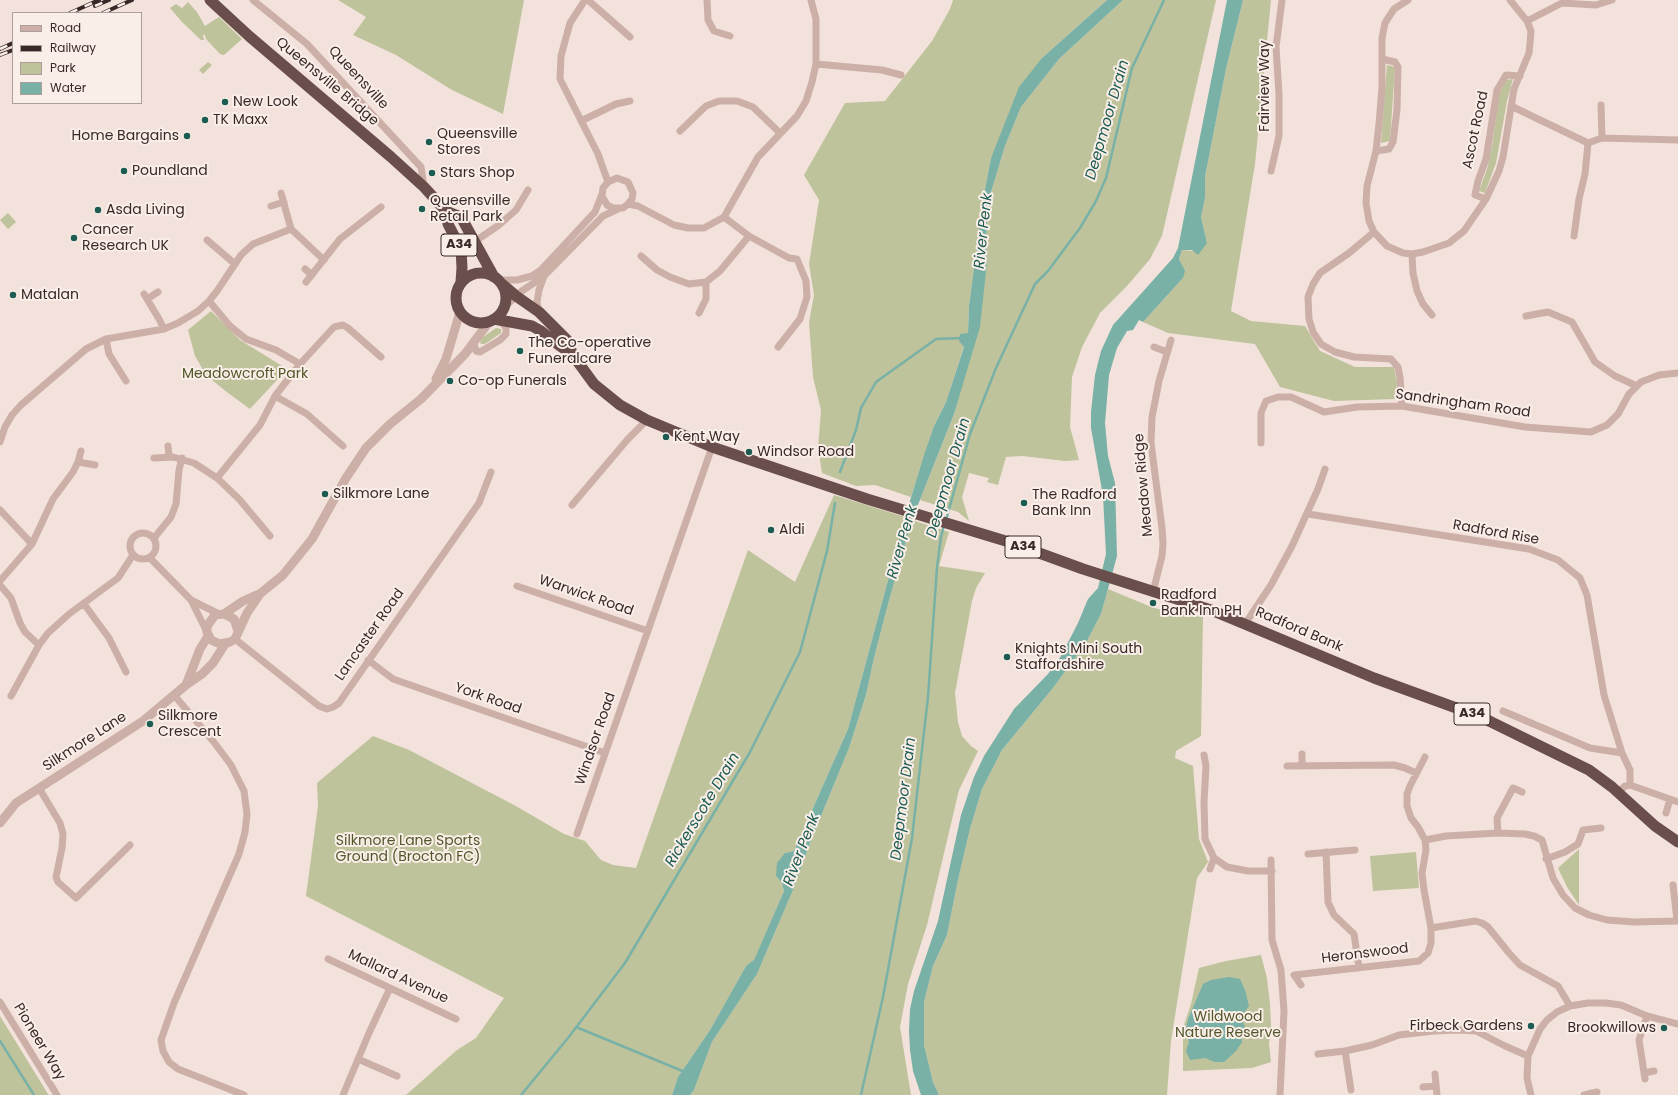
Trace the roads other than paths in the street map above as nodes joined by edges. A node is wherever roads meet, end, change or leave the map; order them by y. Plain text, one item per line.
1 (210, 0) edge
2 (253, 0) edge
3 (585, 0) edge
4 (588, 0) edge
5 (707, 0) edge
6 (812, 0) edge
7 (1282, 0) edge
8 (1408, 0) edge
9 (1510, 0) edge
10 (1612, 0) edge
11 (1527, 21) junction
12 (630, 36) dead end
13 (730, 36) dead end
14 (1382, 59) junction
15 (816, 64) junction
16 (901, 75) dead end
17 (1520, 76) junction
18 (630, 101) dead end
19 (1601, 105) dead end
20 (1511, 106) junction
21 (581, 121) junction
22 (680, 131) dead end
23 (780, 133) junction
24 (1602, 138) junction
25 (1678, 140) edge
26 (1588, 143) junction
27 (1376, 150) junction
28 (604, 170) junction
29 (1271, 171) dead end
30 (617, 178) junction
31 (608, 182) junction
32 (424, 188) junction
33 (528, 190) dead end
34 (281, 193) dead end
35 (602, 193) junction
36 (633, 193) junction
37 (1486, 199) junction
38 (284, 202) junction
39 (628, 204) junction
40 (271, 206) dead end
41 (638, 206) junction
42 (381, 207) dead end
43 (619, 209) junction
44 (446, 211) junction
45 (724, 217) junction
46 (292, 229) junction
47 (1374, 232) junction
48 (749, 236) junction
49 (1574, 236) dead end
50 (206, 240) dead end
51 (474, 242) junction
52 (1412, 254) junction
53 (641, 256) dead end
54 (324, 260) junction
55 (235, 264) junction
56 (305, 269) dead end
57 (312, 275) junction
58 (544, 276) junction
59 (498, 280) junction
60 (306, 282) dead end
61 (461, 282) junction
62 (706, 282) junction
63 (158, 292) dead end
64 (516, 296) junction
65 (209, 301) junction
66 (504, 309) junction
67 (460, 312) junction
68 (539, 312) junction
69 (699, 314) dead end
70 (1432, 315) dead end
71 (1526, 316) dead end
72 (495, 321) junction
73 (164, 329) junction
74 (106, 339) junction
75 (1171, 340) dead end
76 (474, 344) junction
77 (778, 347) dead end
78 (1154, 347) dead end
79 (1167, 352) junction
80 (572, 354) junction
81 (381, 357) dead end
82 (300, 364) junction
83 (1678, 373) edge
84 (126, 381) dead end
85 (432, 386) junction
86 (1637, 386) junction
87 (275, 396) junction
88 (1402, 406) junction
89 (647, 420) junction
90 (0, 442) edge
91 (1261, 443) dead end
92 (168, 446) dead end
93 (343, 446) dead end
94 (712, 447) junction
95 (81, 451) dead end
96 (169, 457) junction
97 (154, 458) dead end
98 (182, 458) junction
99 (78, 462) junction
100 (95, 465) dead end
101 (1325, 469) dead end
102 (491, 472) dead end
103 (217, 478) junction
104 (572, 505) dead end
105 (0, 510) edge
106 (1308, 514) junction
107 (270, 536) dead end
108 (154, 538) junction
109 (32, 544) junction
110 (133, 555) junction
111 (150, 558) junction
112 (0, 581) edge
113 (0, 585) edge
114 (517, 586) dead end
115 (1152, 592) junction
116 (261, 593) junction
117 (191, 600) junction
118 (84, 604) junction
119 (222, 614) junction
120 (1246, 624) junction
121 (648, 631) junction
122 (208, 634) junction
123 (236, 635) junction
124 (225, 644) junction
125 (39, 645) junction
126 (368, 660) junction
127 (126, 672) dead end
128 (186, 685) junction
129 (174, 695) junction
130 (11, 696) dead end
131 (1503, 711) dead end
132 (1622, 752) junction
133 (605, 753) junction
134 (1302, 754) dead end
135 (1204, 756) dead end
136 (1425, 757) dead end
137 (1287, 766) dead end
138 (1302, 766) junction
139 (1416, 773) junction
140 (1630, 785) junction
141 (39, 788) junction
142 (1522, 792) dead end
143 (1617, 793) junction
144 (1670, 799) junction
145 (1678, 802) edge
146 (1666, 813) dead end
147 (0, 823) edge
148 (1601, 828) dead end
149 (1498, 833) junction
150 (577, 834) dead end
151 (1425, 840) junction
152 (1678, 842) edge
153 (130, 845) dead end
154 (1355, 850) dead end
155 (1326, 852) junction
156 (1308, 854) dead end
157 (1214, 858) junction
158 (1546, 859) junction
159 (1272, 860) dead end
160 (1210, 869) dead end
161 (1272, 871) junction
162 (1673, 885) dead end
163 (1677, 921) edge
164 (1431, 928) junction
165 (328, 959) dead end
166 (1359, 968) junction
167 (1301, 985) dead end
168 (390, 988) junction
169 (0, 1002) edge
170 (1570, 1006) junction
171 (1646, 1016) junction
172 (456, 1019) dead end
173 (1678, 1024) edge
174 (1346, 1051) junction
175 (1318, 1054) dead end
176 (1528, 1056) junction
177 (358, 1060) junction
178 (1654, 1071) dead end
179 (1435, 1074) dead end
180 (397, 1076) dead end
181 (1436, 1086) junction
182 (1423, 1087) dead end
183 (1350, 1090) dead end
184 (1596, 1092) dead end
185 (57, 1095) edge
186 (244, 1095) edge
187 (343, 1095) edge
188 (1280, 1095) edge
189 (1437, 1095) edge
190 (1531, 1095) edge
191 (1584, 1095) edge

1 - 32 highway, Queensville Bridge / A34
2 - 32 street, Queensville
3 - 21 street
4 - 12 street
5 - 13 street
6 - 15 street
7 - 29 street, Fairview Way
8 - 14 street, Ascot Road
9 - 11 street, Ascot Road
10 - 11 street
11 - 17 street, Ascot Road
14 - 27 street, Ascot Road
14 - 27 street
15 - 16 street
15 - 23 street
17 - 20 street, Ascot Road
17 - 37 street, Ascot Road
18 - 21 street
19 - 24 street
20 - 26 street
20 - 37 street, Ascot Road
21 - 28 street
22 - 23 street
23 - 45 street
24 - 25 street
24 - 26 street
26 - 49 street
27 - 47 street, Ascot Road
28 - 30 street
28 - 31 street
30 - 31 street
30 - 36 street
31 - 35 street
32 - 44 highway, A34
33 - 51 street
34 - 38 street
35 - 43 street
35 - 59 street
36 - 39 street
36 - 41 street
37 - 52 street, Ascot Road
38 - 40 street
38 - 46 street
39 - 41 street
39 - 43 street
41 - 45 street
42 - 54 street
43 - 58 street
44 - 51 highway, A34
44 - 61 highway, A34
45 - 48 street
46 - 54 street
46 - 55 street
47 - 52 street, Ascot Road
47 - 88 street
48 - 62 street
48 - 77 street
50 - 55 street
51 - 59 highway, A34
52 - 70 street
53 - 62 street
54 - 57 street
55 - 65 street
56 - 57 street
57 - 60 street
58 - 64 street
58 - 68 street
59 - 61 highway
59 - 64 highway, A34
59 - 66 highway
61 - 67 highway
62 - 69 street
63 - 73 street
64 - 66 street
64 - 68 highway, A34
65 - 73 street
65 - 82 street
66 - 72 highway
67 - 72 highway
67 - 85 street, Silkmore Lane
68 - 80 highway, A34
71 - 86 street
72 - 76 street, Silkmore Lane
72 - 76 street
72 - 80 highway, A34
73 - 74 street
74 - 84 street
74 - 90 street
75 - 79 street, Meadow Ridge
76 - 85 street, Silkmore Lane
78 - 79 street
79 - 115 street, Meadow Ridge
80 - 89 highway, A34
81 - 82 street
82 - 87 street
83 - 86 street, Sandringham Road
85 - 116 street, Silkmore Lane
86 - 88 street, Sandringham Road
87 - 93 street
87 - 103 street
88 - 91 street, Sandringham Road
89 - 94 highway, A34
89 - 104 street
92 - 96 street
94 - 115 highway, Radford Bank / A34
94 - 121 street, Windsor Road
95 - 99 street
96 - 97 street
96 - 98 street
98 - 103 street
98 - 108 street
99 - 100 street
99 - 109 street
101 - 106 street
102 - 126 street, Lancaster Road
103 - 107 street
105 - 109 street
106 - 120 street
106 - 132 street, Radford Rise
108 - 110 street
108 - 111 street
109 - 112 street
110 - 111 street
110 - 118 street
111 - 117 street
113 - 125 street
114 - 121 street, Warwick Road
115 - 120 highway, Radford Bank / A34
116 - 119 street, Silkmore Lane
116 - 123 street, Silkmore Lane
117 - 119 street
117 - 122 street
118 - 125 street
118 - 127 street
119 - 122 street, Silkmore Lane
119 - 123 street
120 - 143 highway, Radford Bank / A34
121 - 133 street, Windsor Road
122 - 124 street
122 - 128 street, Silkmore Lane
123 - 124 street, Silkmore Lane
123 - 126 street, Lancaster Road
124 - 128 street, Silkmore Lane
125 - 130 street
126 - 133 street, York Road
128 - 129 street, Silkmore Lane
129 - 141 street, Silkmore Lane
129 - 186 street
131 - 132 street
132 - 140 street, Radford Rise
133 - 150 street, Windsor Road
134 - 138 street
135 - 157 street
136 - 139 street
137 - 138 street
138 - 139 street
139 - 151 street
140 - 143 street
140 - 144 street
141 - 147 street, Silkmore Lane
141 - 153 street
142 - 149 street
143 - 152 highway, Radford Bank / A34
144 - 145 street
144 - 146 street
148 - 158 street
149 - 151 street
149 - 158 street
151 - 164 street, Heronswood
154 - 155 street
155 - 156 street
155 - 166 street
157 - 160 street
157 - 161 street
158 - 163 street
159 - 161 street
161 - 188 street
162 - 163 street
164 - 166 street, Heronswood
164 - 170 street
165 - 168 street, Mallard Avenue
166 - 167 street, Heronswood
168 - 172 street, Mallard Avenue
168 - 177 street
169 - 185 street, Pioneer Way
170 - 171 street
170 - 176 street
171 - 173 street
171 - 178 street
174 - 175 street
174 - 176 street
174 - 183 street
176 - 190 street
177 - 180 street
177 - 187 street
179 - 181 street
181 - 182 street
181 - 189 street
184 - 191 street

